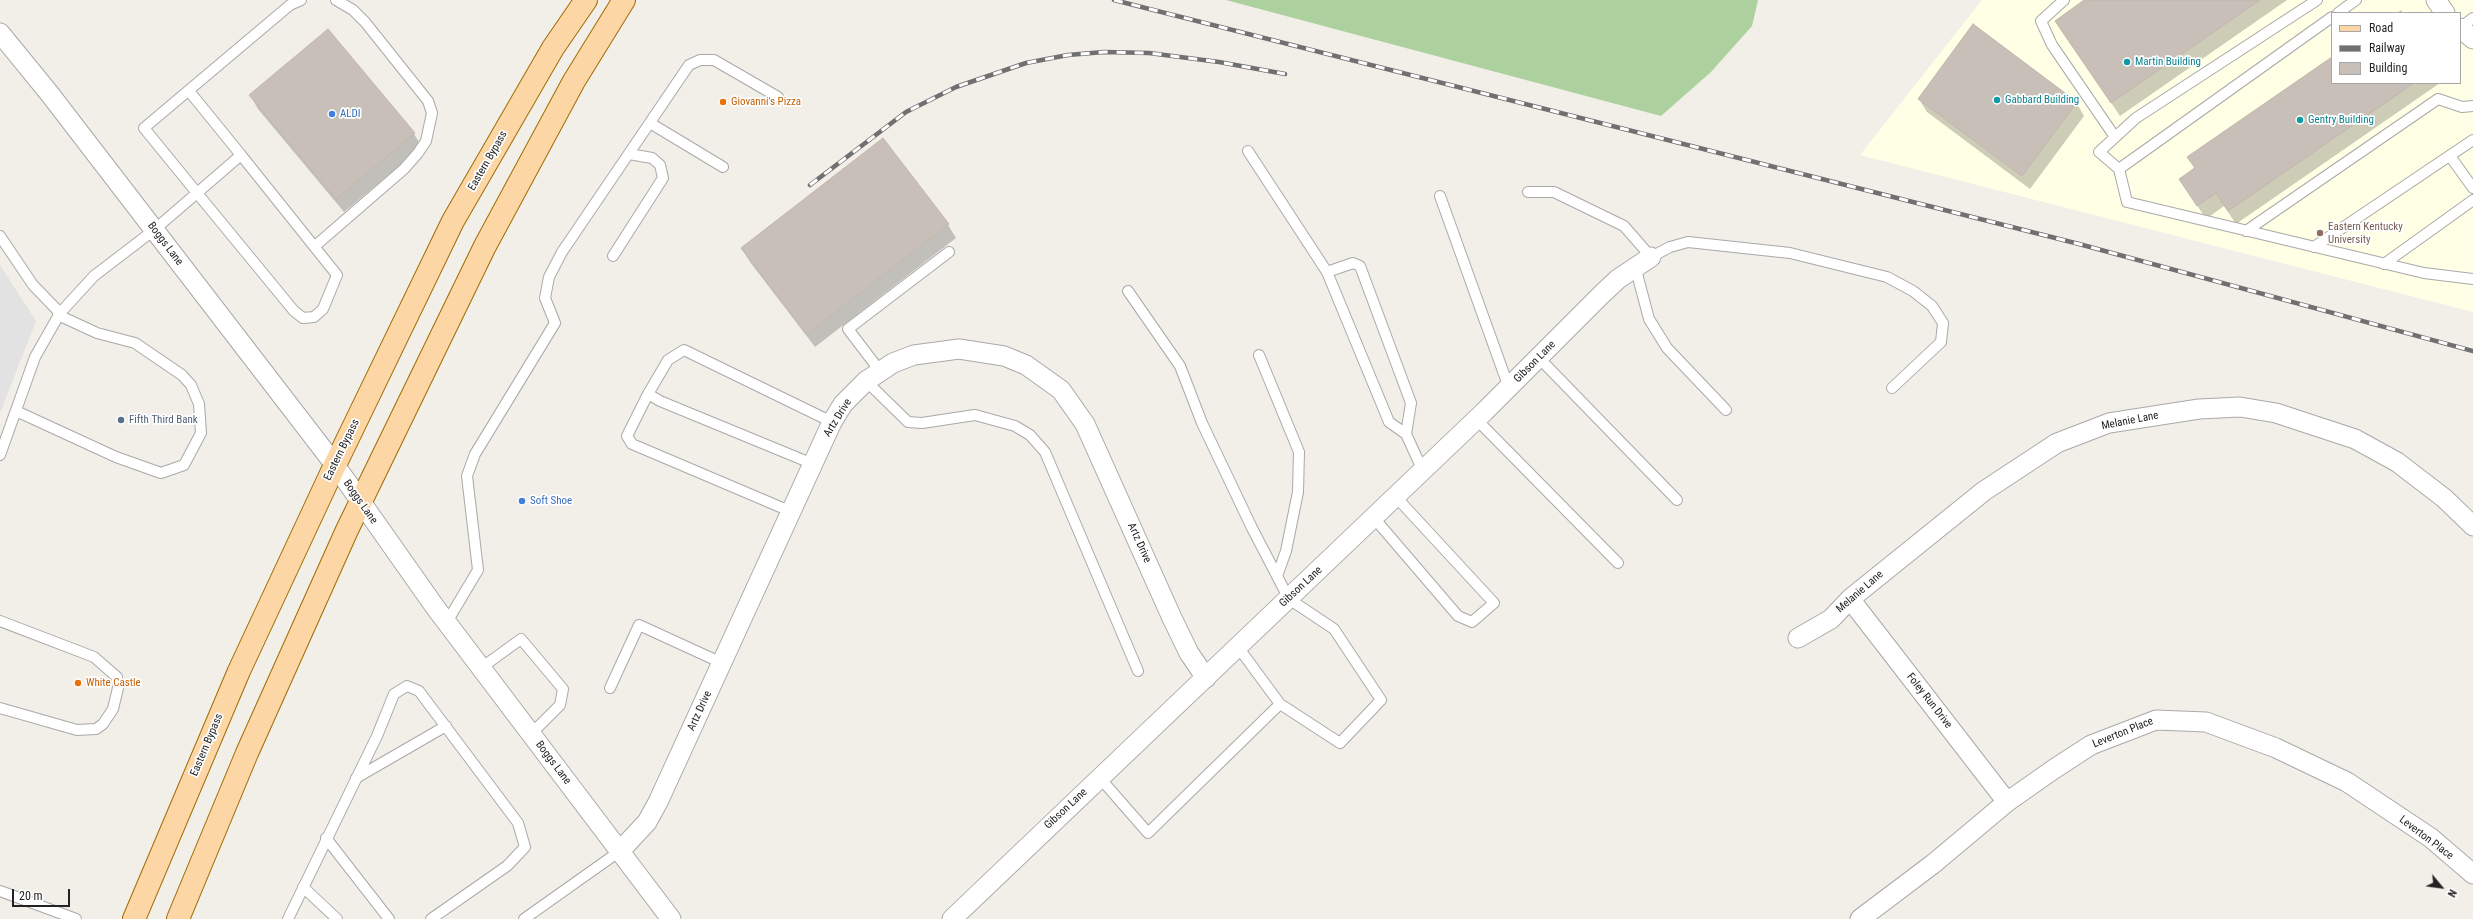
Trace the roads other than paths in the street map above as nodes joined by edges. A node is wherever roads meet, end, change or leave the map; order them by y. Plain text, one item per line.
1 (301, 0) edge
2 (336, 0) edge
3 (586, 0) edge
4 (624, 0) edge
5 (2064, 0) edge
6 (2316, 0) edge
7 (2356, 0) edge
8 (2436, 0) edge
9 (2339, 12) edge
10 (2444, 12) edge
11 (2331, 18) edge
12 (2473, 18) edge
13 (2461, 27) edge
14 (2461, 29) edge
15 (0, 33) edge
16 (2473, 39) edge
17 (189, 91) junction
18 (778, 96) dead end
19 (2473, 106) edge
20 (650, 123) junction
21 (2115, 137) junction
22 (2473, 140) edge
23 (1248, 151) dead end
24 (630, 154) junction
25 (241, 155) junction
26 (2450, 156) junction
27 (724, 167) dead end
28 (2119, 169) junction
29 (2473, 188) edge
30 (1528, 192) dead end
31 (198, 193) junction
32 (1440, 196) dead end
33 (2473, 200) edge
34 (154, 230) junction
35 (2246, 231) junction
36 (0, 236) edge
37 (314, 246) junction
38 (2314, 247) junction
39 (950, 252) dead end
40 (613, 256) dead end
41 (1651, 256) junction
42 (2384, 264) junction
43 (1635, 266) junction
44 (1327, 272) junction
45 (2473, 280) edge
46 (1128, 291) dead end
47 (59, 314) junction
48 (1259, 355) dead end
49 (1539, 358) junction
50 (873, 376) junction
51 (1509, 388) junction
52 (1892, 388) dead end
53 (648, 394) junction
54 (1726, 410) dead end
55 (16, 411) junction
56 (1477, 420) junction
57 (832, 422) junction
58 (1406, 434) junction
59 (0, 455) edge
60 (813, 464) junction
61 (335, 465) junction
62 (1423, 471) junction
63 (1396, 496) junction
64 (1677, 500) dead end
65 (361, 503) junction
66 (792, 512) junction
67 (1374, 518) junction
68 (2473, 526) edge
69 (1618, 563) dead end
70 (1277, 576) junction
71 (1289, 599) junction
72 (1850, 599) junction
73 (0, 621) edge
74 (446, 622) junction
75 (1798, 638) dead end
76 (1238, 647) junction
77 (722, 663) junction
78 (481, 668) junction
79 (1138, 671) dead end
80 (1206, 678) junction
81 (610, 688) dead end
82 (1280, 704) junction
83 (0, 708) edge
84 (446, 726) junction
85 (531, 734) junction
86 (356, 778) junction
87 (1100, 778) junction
88 (2007, 802) junction
89 (326, 838) junction
90 (620, 851) junction
91 (2473, 874) edge
92 (303, 887) junction
93 (0, 891) edge
94 (76, 919) edge
95 (134, 919) edge
96 (178, 919) edge
97 (288, 919) edge
98 (337, 919) edge
99 (389, 919) edge
100 (430, 919) edge
101 (524, 919) edge
102 (671, 919) edge
103 (952, 919) edge
104 (1860, 919) edge

1 - 17 lane
2 - 37 lane
3 - 61 main road, Eastern Bypass
4 - 65 main road
5 - 21 lane
6 - 21 lane
7 - 9 lane
8 - 10 street
11 - 28 lane
12 - 13 lane
14 - 16 street
15 - 34 street, Boggs Lane
17 - 25 lane
17 - 31 lane
18 - 20 lane
19 - 35 lane
20 - 24 lane
20 - 27 lane
21 - 28 lane
22 - 26 lane
23 - 44 lane
24 - 40 lane
24 - 74 lane
25 - 31 lane
25 - 37 lane
26 - 29 lane
26 - 38 lane
28 - 35 lane
30 - 41 lane
31 - 34 lane
31 - 37 lane
32 - 51 lane
33 - 42 lane
34 - 47 lane
34 - 61 street, Boggs Lane
35 - 38 lane
36 - 47 lane
38 - 42 lane
39 - 50 lane
41 - 43 street, Gibson Lane
41 - 52 lane
42 - 45 lane
43 - 49 street, Gibson Lane
43 - 54 lane
44 - 58 lane
44 - 58 lane
46 - 70 lane
47 - 55 lane
47 - 55 lane
48 - 70 lane
49 - 51 street, Gibson Lane
49 - 64 lane
50 - 57 street, Artz Drive
50 - 79 lane
50 - 80 street, Artz Drive
51 - 56 street, Gibson Lane
53 - 57 lane
53 - 60 lane
53 - 66 lane
55 - 59 lane
56 - 62 street, Gibson Lane
56 - 69 lane
57 - 60 street, Artz Drive
58 - 62 lane
60 - 66 street, Artz Drive
61 - 65 street, Boggs Lane
61 - 95 main road, Eastern Bypass
62 - 63 street, Gibson Lane
63 - 67 street, Gibson Lane
63 - 67 lane
65 - 74 street, Boggs Lane
65 - 96 main road
66 - 77 street, Artz Drive
67 - 71 street, Gibson Lane
68 - 72 street, Melanie Lane
70 - 71 lane
71 - 76 street, Gibson Lane
71 - 82 lane
72 - 75 street, Melanie Lane
72 - 88 street, Foley Run Drive
73 - 83 lane
74 - 78 street, Boggs Lane
76 - 80 street, Gibson Lane
76 - 82 lane
77 - 81 lane
77 - 90 street, Artz Drive
78 - 85 street, Boggs Lane
78 - 85 lane
80 - 87 street, Gibson Lane
82 - 87 lane
84 - 86 lane
84 - 86 lane
84 - 100 lane
85 - 90 street, Boggs Lane
86 - 89 lane
87 - 103 street, Gibson Lane
88 - 91 street, Leverton Place
88 - 104 street, Leverton Place
89 - 92 lane
89 - 99 lane
90 - 101 lane
90 - 102 street, Boggs Lane
92 - 97 lane
92 - 98 lane
93 - 94 lane

